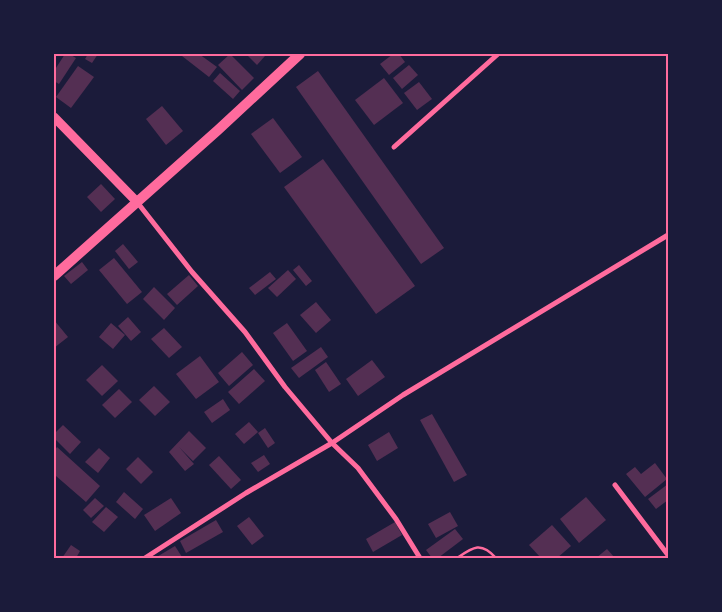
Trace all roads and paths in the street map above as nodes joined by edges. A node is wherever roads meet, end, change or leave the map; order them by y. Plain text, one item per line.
1 (300, 54) edge
2 (498, 54) edge
3 (54, 117) edge
4 (394, 147) dead end
5 (137, 202) junction
6 (668, 235) edge
7 (54, 276) edge
8 (332, 443) junction
9 (615, 485) dead end
10 (668, 554) edge
11 (145, 558) edge
12 (420, 558) edge
13 (457, 558) edge
14 (496, 558) edge

1 - 5 main road
2 - 4 street
3 - 5 street
5 - 7 main road
5 - 8 street
6 - 8 street
8 - 11 street
8 - 12 street
9 - 10 street
13 - 14 path

